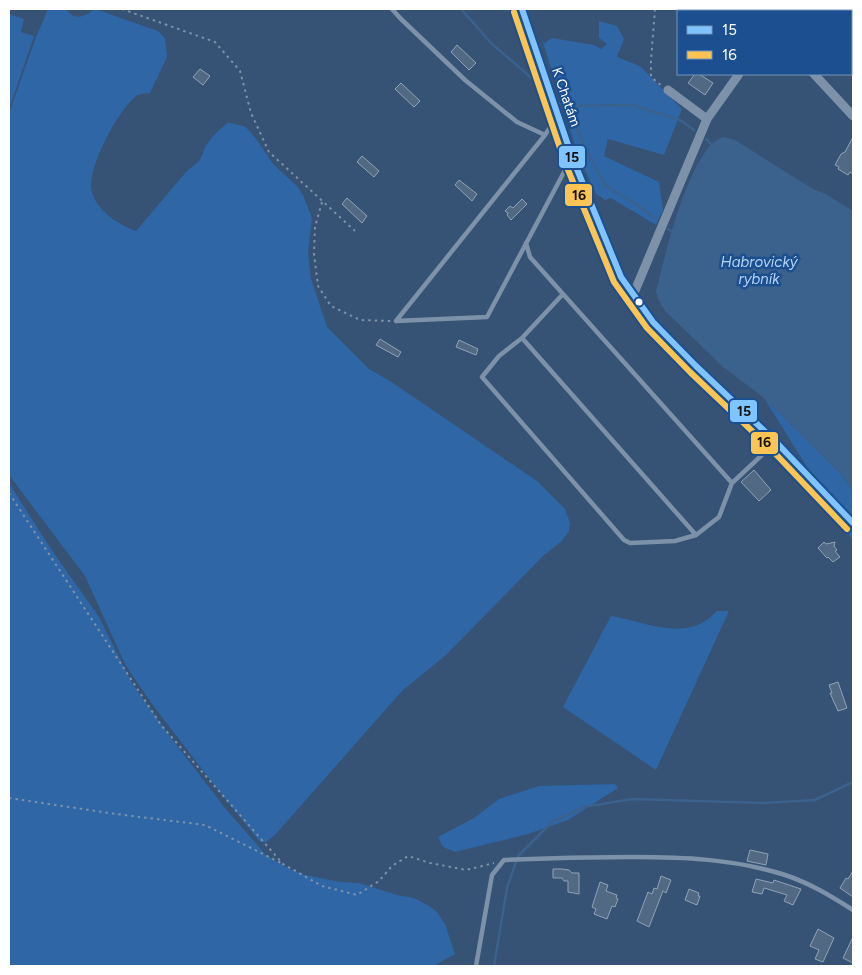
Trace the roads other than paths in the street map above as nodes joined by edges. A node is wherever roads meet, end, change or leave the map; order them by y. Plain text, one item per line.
1 (392, 9) edge
2 (522, 9) edge
3 (738, 75) edge
4 (815, 75) edge
5 (668, 90) road end
6 (558, 116) junction
7 (853, 116) edge
8 (707, 119) junction
9 (545, 135) junction
10 (572, 157) junction
11 (526, 243) junction
12 (634, 293) junction
13 (564, 294) junction
14 (522, 338) junction
15 (776, 442) junction
16 (732, 483) junction
17 (853, 523) edge
18 (696, 535) junction
19 (853, 910) edge
20 (476, 966) edge

1 - 9 lane
2 - 6 street, K Chatám
3 - 8 street
4 - 7 street
5 - 8 street
6 - 9 lane
6 - 10 street, K Chatám
8 - 12 street
9 - 11 lane
10 - 11 lane
10 - 12 street, K Chatám
11 - 13 lane
12 - 15 street, K Chatám
13 - 14 lane
13 - 16 lane
14 - 18 lane
14 - 18 lane
15 - 16 lane
15 - 17 street, K Chatám
16 - 18 lane
19 - 20 lane

